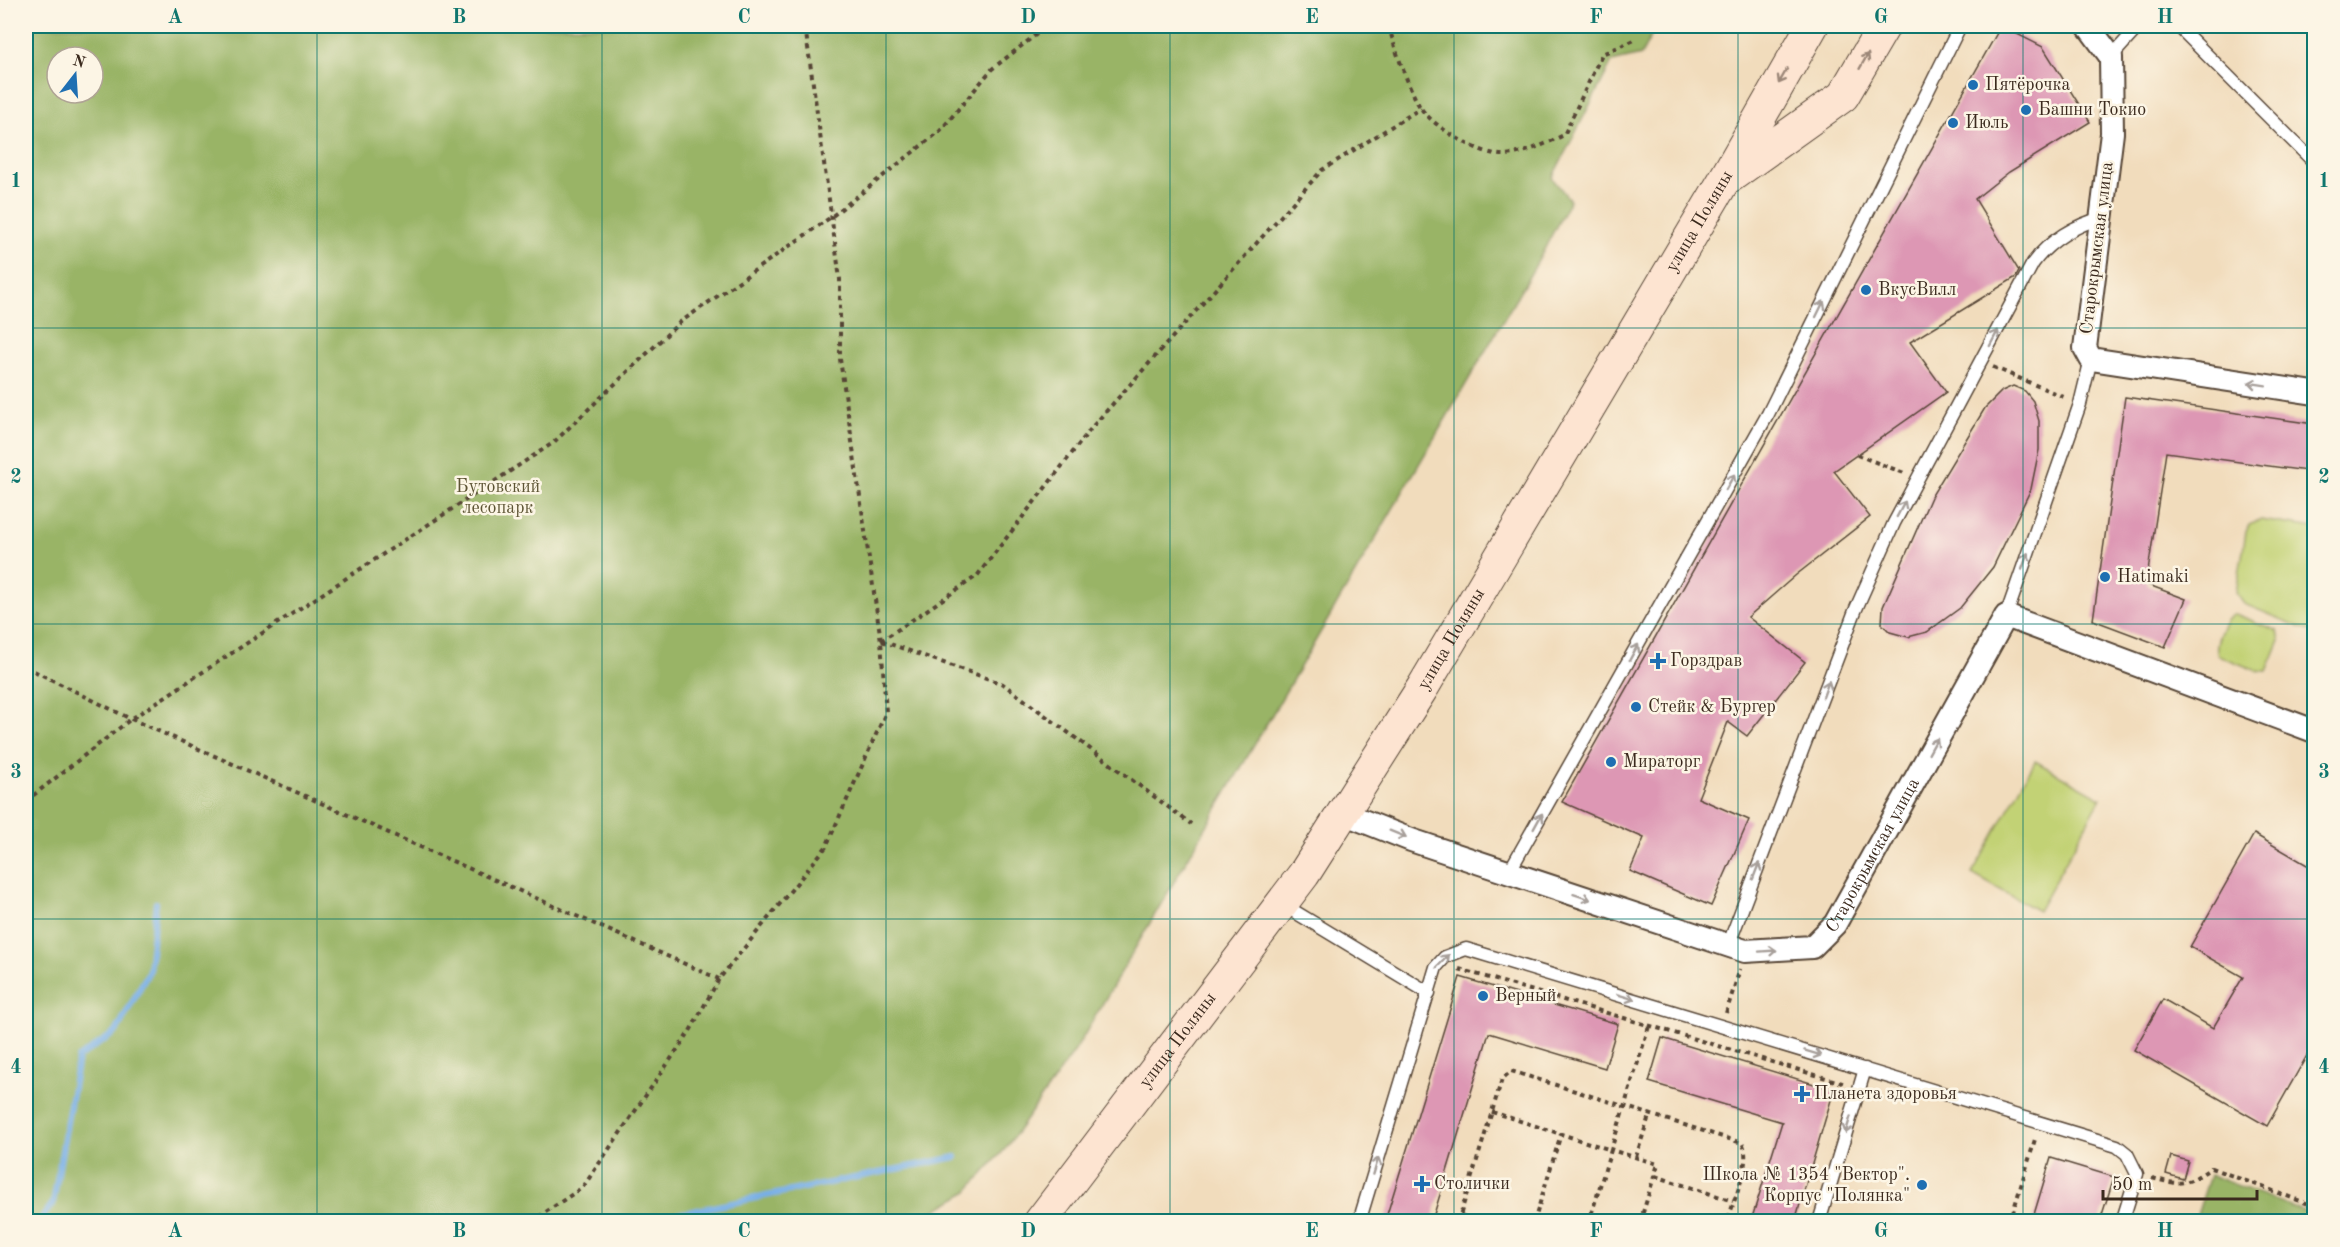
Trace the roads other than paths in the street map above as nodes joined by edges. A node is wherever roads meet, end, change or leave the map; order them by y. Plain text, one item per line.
1 (1812, 26) edge
2 (1884, 26) edge
3 (1960, 26) edge
4 (2088, 26) edge
5 (2139, 26) edge
6 (2178, 26) edge
7 (2111, 57) junction
8 (2314, 162) edge
9 (1723, 182) junction
10 (2102, 218) junction
11 (2091, 359) junction
12 (2314, 393) edge
13 (2006, 616) junction
14 (2314, 731) edge
15 (1343, 813) junction
16 (1509, 872) junction
17 (1282, 904) junction
18 (1728, 945) junction
19 (1429, 993) junction
20 (1865, 1069) junction
21 (1040, 1221) edge
22 (1359, 1221) edge
23 (1819, 1221) edge
24 (2122, 1221) edge

1 -> 9 main road, улица Поляны
9 -> 2 main road
16 -> 3 lane
4 - 7 street
5 - 7 lane
6 - 8 lane
7 - 10 street, Старокрымская улица
9 - 15 main road, улица Поляны
10 - 11 street, Старокрымская улица
18 -> 10 lane
12 -> 11 street, Старокрымская улица
13 -> 11 lane
13 - 14 street
18 -> 13 street, Старокрымская улица
15 -> 16 street, Старокрымская улица
15 - 17 main road, улица Поляны
16 -> 18 street, Старокрымская улица
17 - 19 lane
17 - 21 main road, улица Поляны
19 -> 20 lane
22 -> 19 lane
20 -> 23 lane
20 - 24 lane

